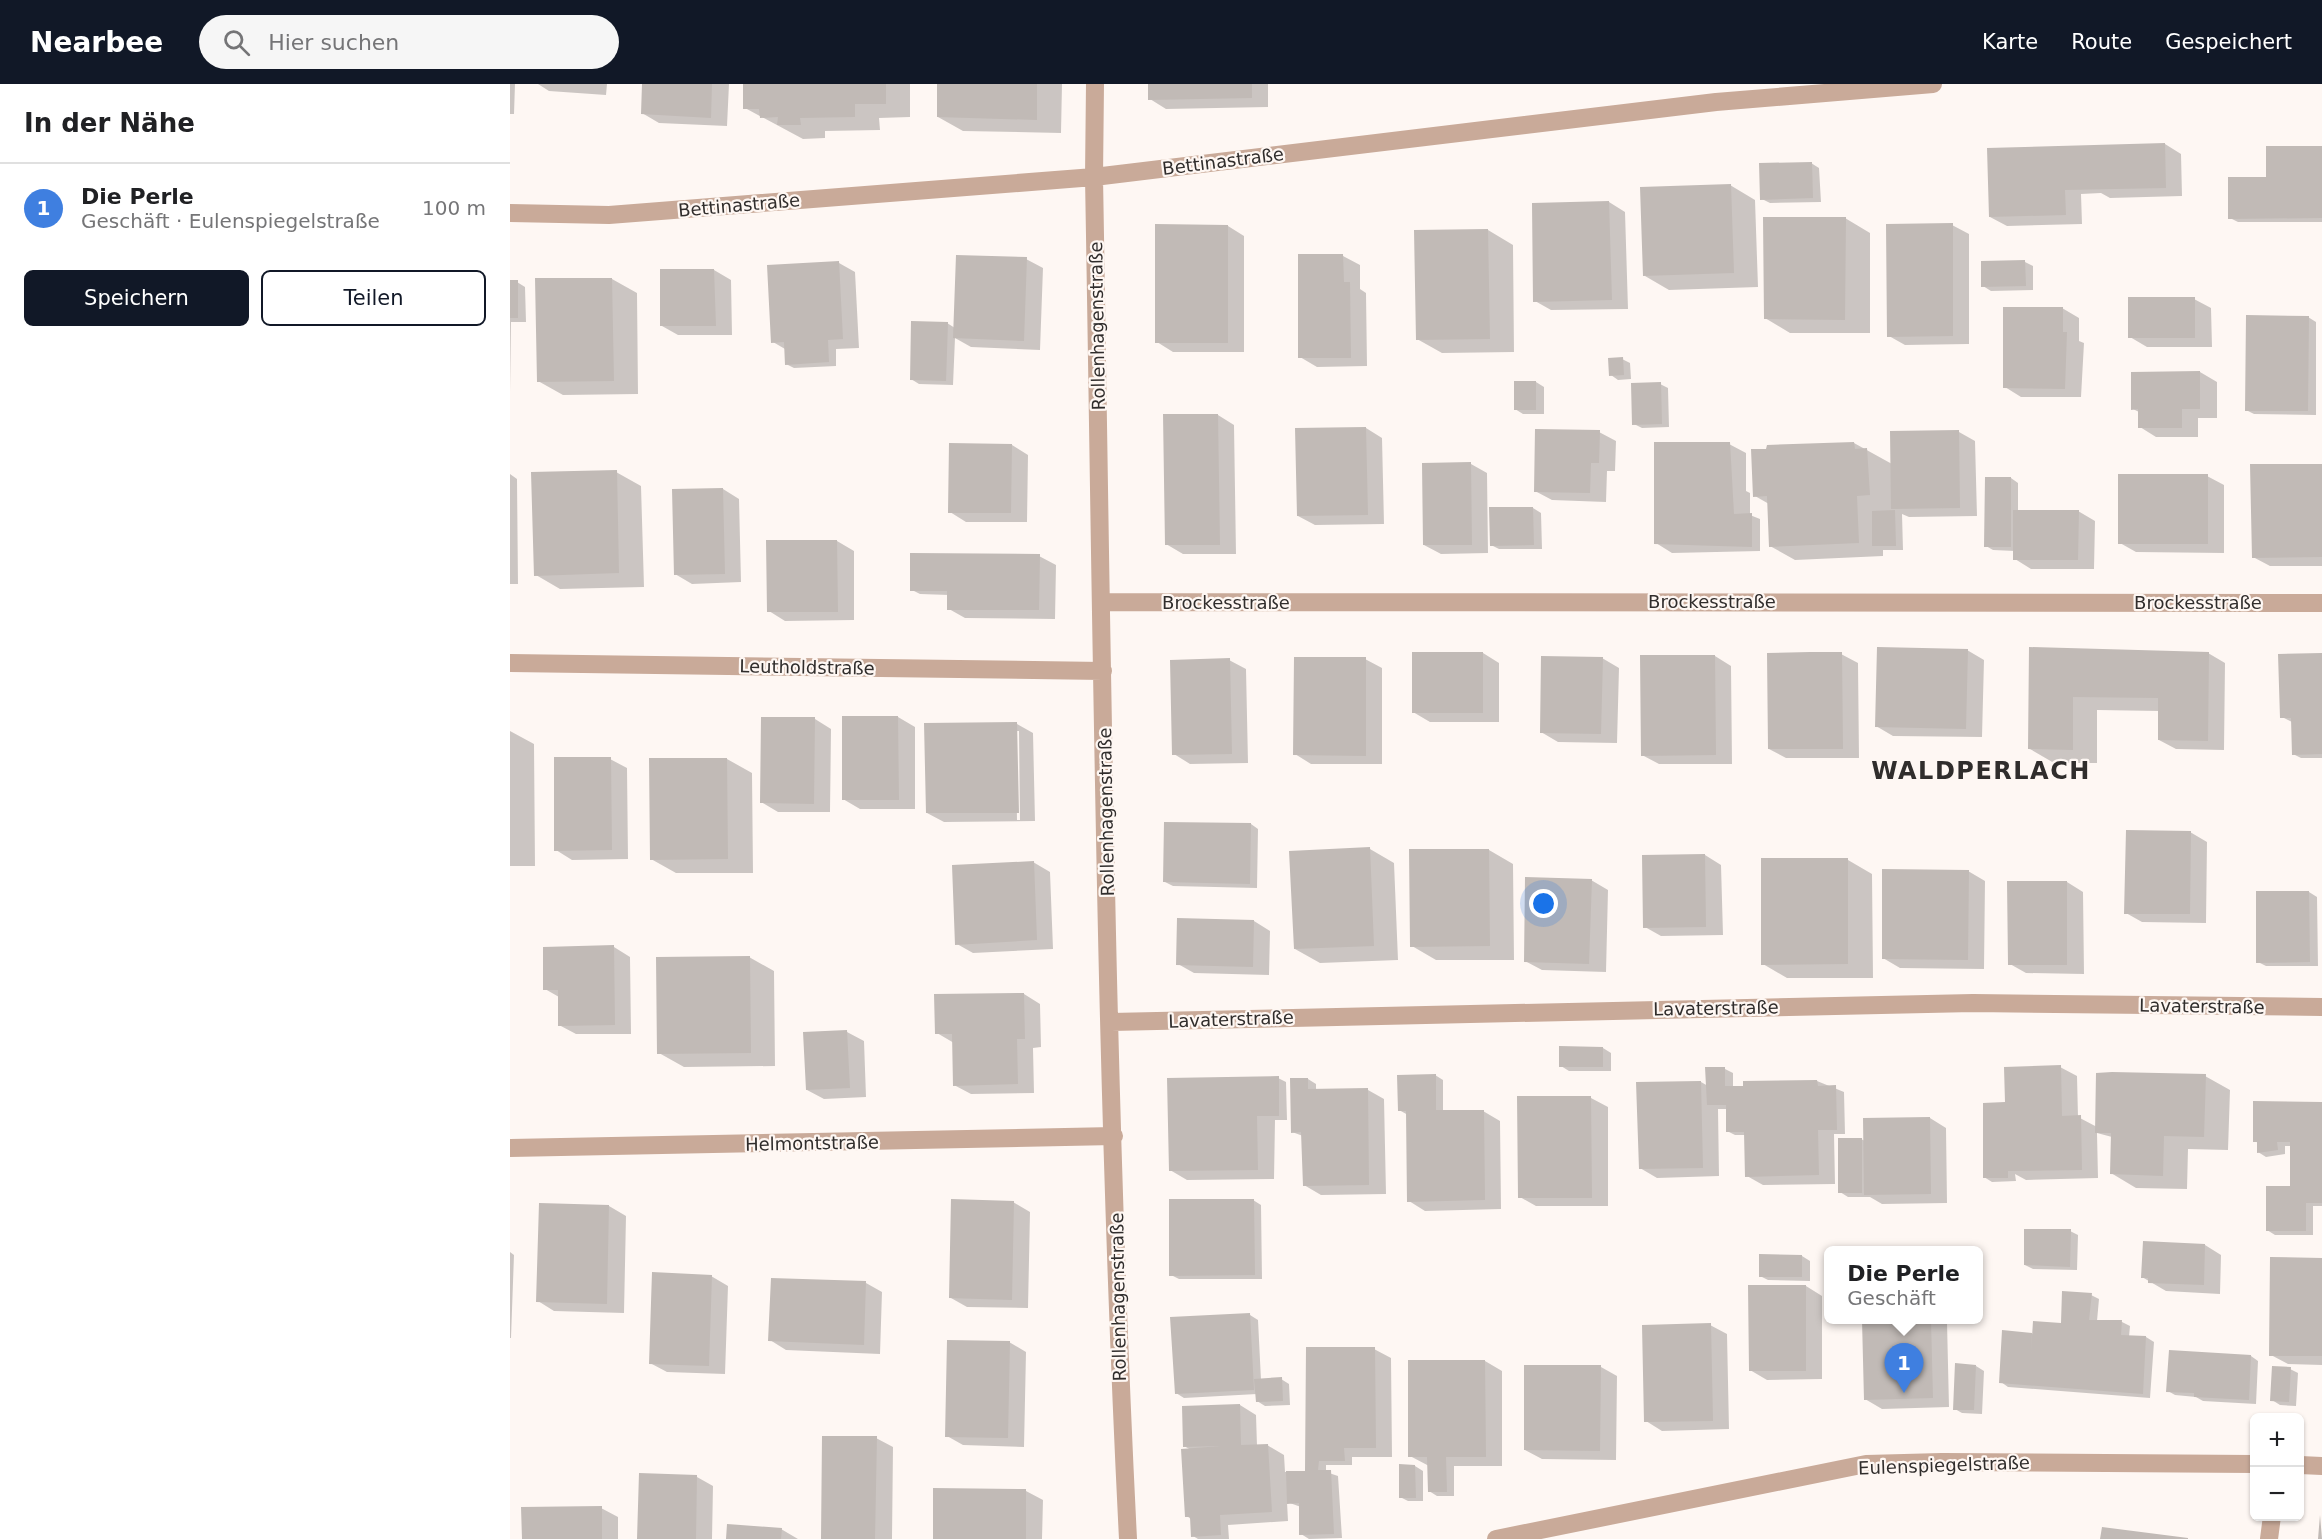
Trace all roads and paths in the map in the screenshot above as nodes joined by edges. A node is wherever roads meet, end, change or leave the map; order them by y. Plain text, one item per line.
1 (1095, 84) edge
2 (1933, 84) edge
3 (1094, 177) junction
4 (510, 213) edge
5 (1102, 602) junction
6 (2322, 603) edge
7 (510, 663) edge
8 (1103, 671) junction
9 (2322, 1007) edge
10 (1111, 1022) junction
11 (1114, 1136) junction
12 (510, 1148) edge
13 (2250, 1464) edge
14 (2304, 1465) edge
15 (2322, 1466) edge
16 (2271, 1521) edge
17 (1128, 1539) edge
18 (1496, 1539) edge
19 (2269, 1539) edge

1 - 3 street, Rollenhagenstraße
2 - 3 street, Bettinastraße
3 - 4 street, Bettinastraße
3 - 5 street, Rollenhagenstraße
5 - 6 street, Brockesstraße
5 - 8 street, Rollenhagenstraße
7 - 8 street, Leutholdstraße
8 - 10 street, Rollenhagenstraße
9 - 10 street, Lavaterstraße
10 - 11 street, Rollenhagenstraße
11 - 12 street, Helmontstraße
11 - 17 street, Rollenhagenstraße
13 - 18 street, Eulenspiegelstraße
14 - 15 street
16 - 19 street

